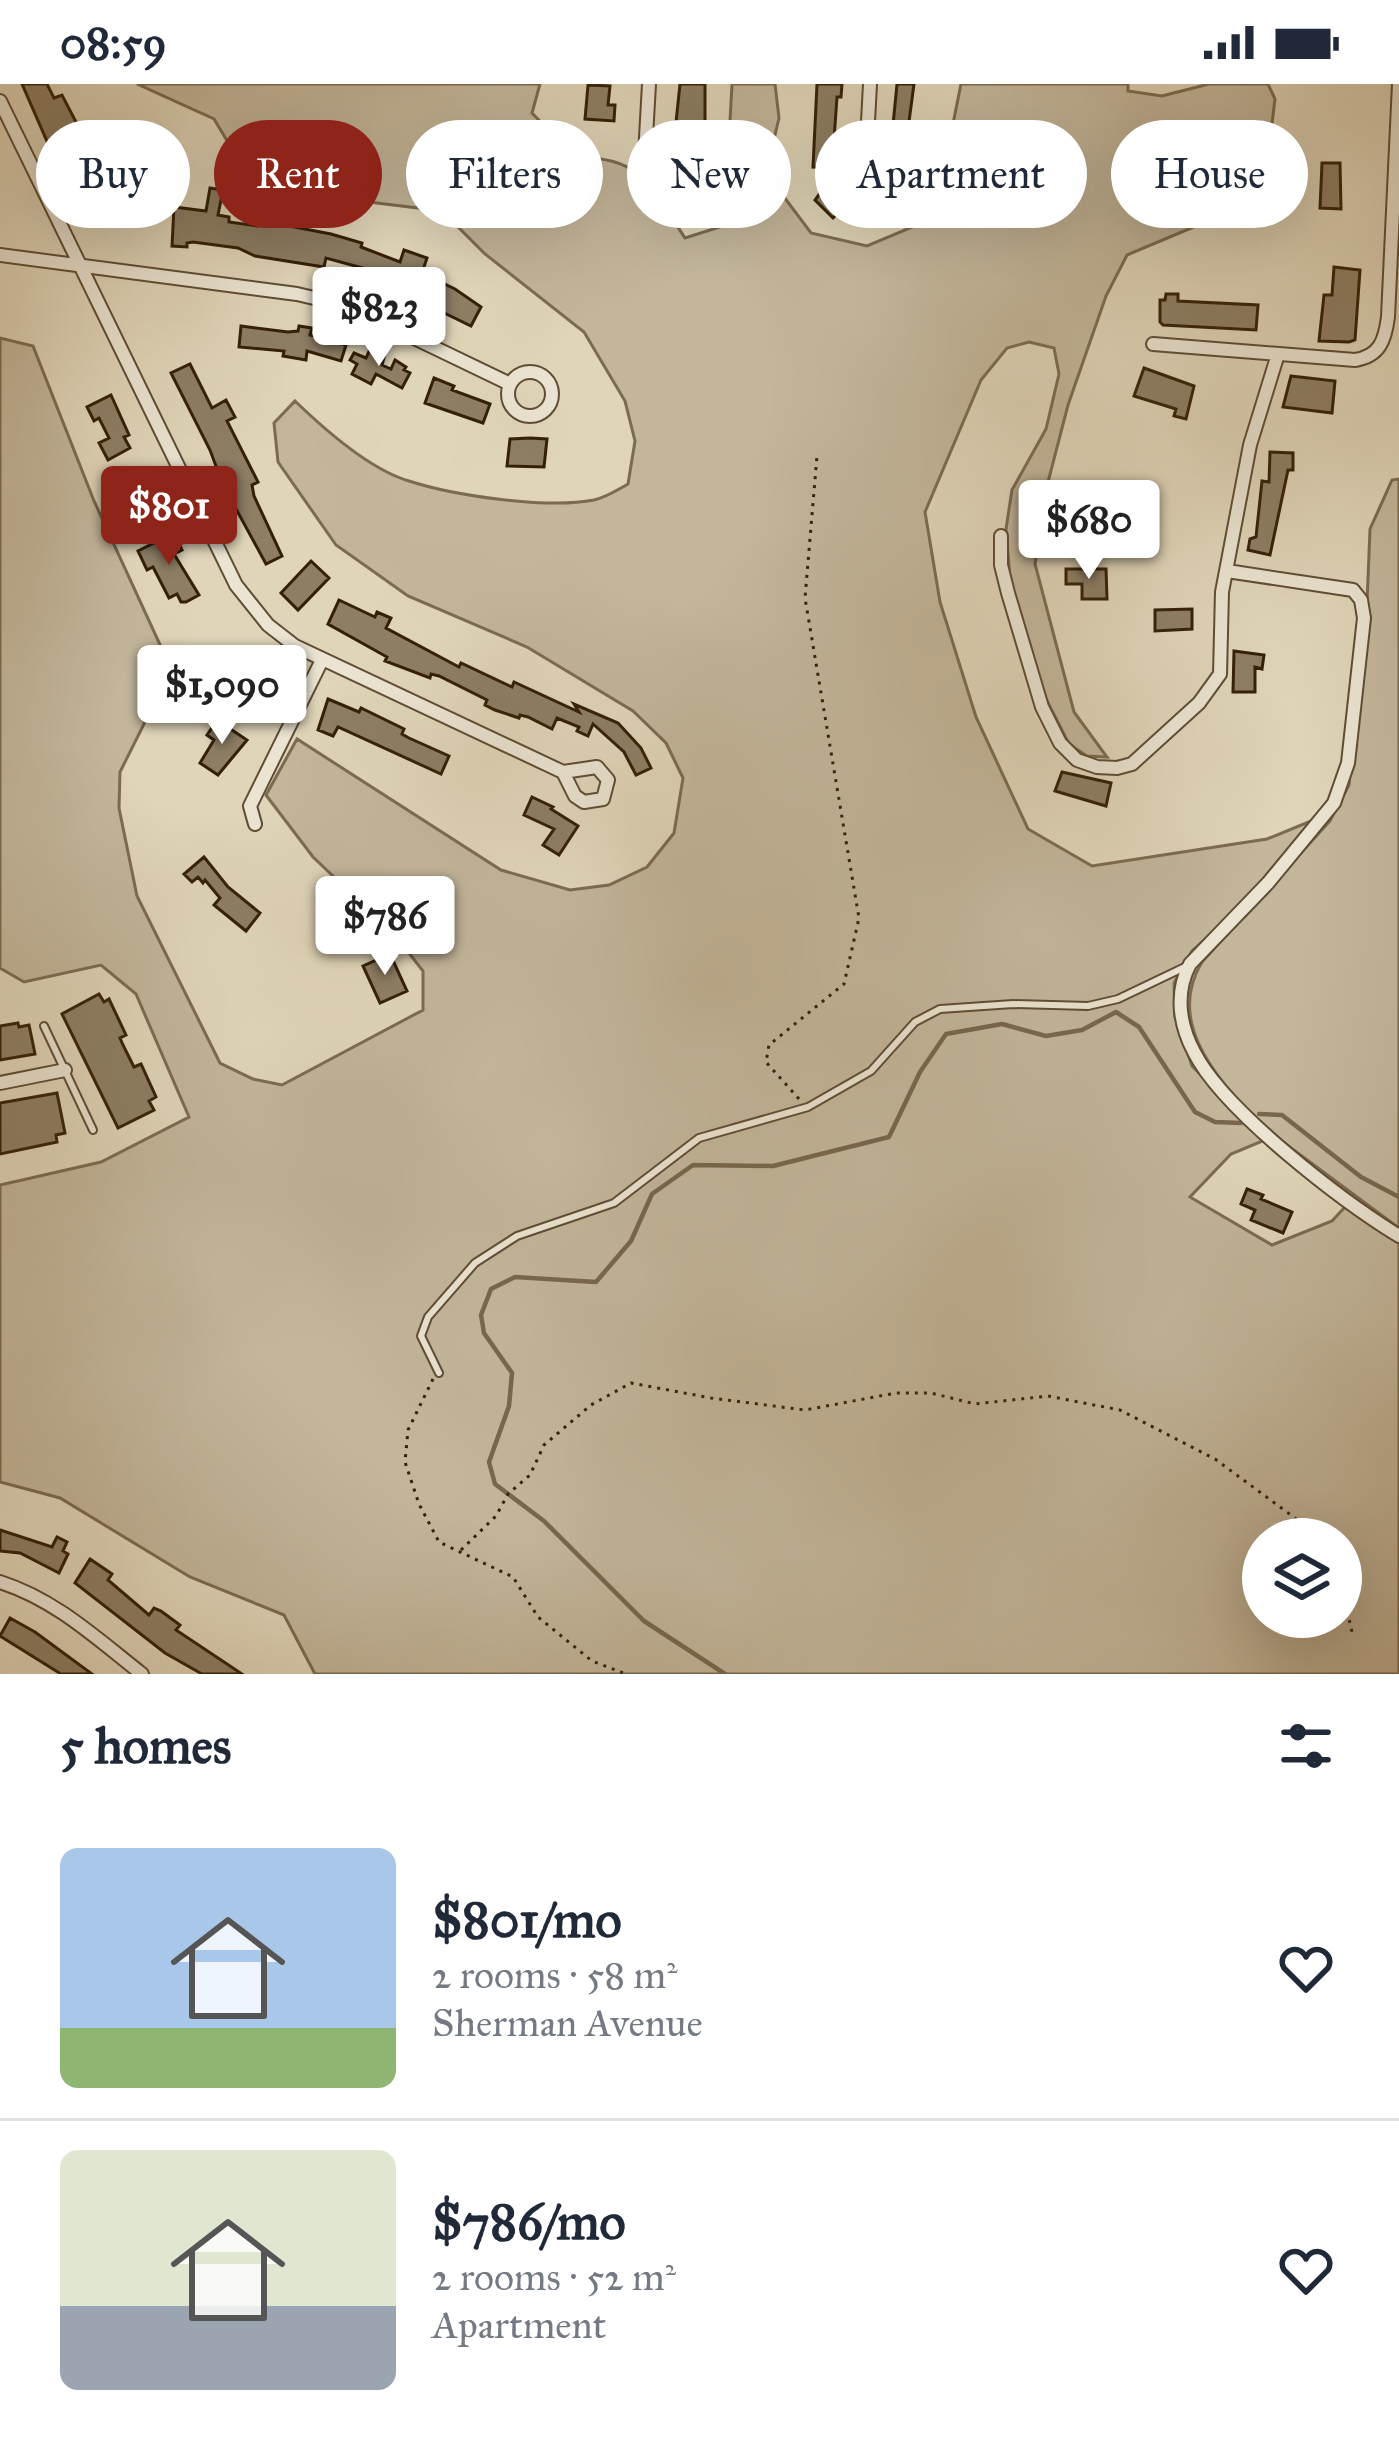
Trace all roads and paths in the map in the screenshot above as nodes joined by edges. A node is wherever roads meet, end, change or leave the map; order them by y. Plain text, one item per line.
1 (649, 84) edge
2 (870, 84) edge
3 (1399, 84) edge
4 (0, 100) edge
5 (647, 120) edge
6 (868, 120) edge
7 (0, 255) edge
8 (81, 266) junction
9 (1153, 344) dead end
10 (1278, 354) junction
11 (510, 384) dead end
12 (817, 456) dead end
13 (1001, 536) dead end
14 (1227, 571) junction
15 (322, 660) junction
16 (563, 772) dead end
17 (255, 824) dead end
18 (1190, 964) junction
19 (44, 1026) dead end
20 (65, 1070) junction
21 (0, 1083) edge
22 (808, 1107) junction
23 (93, 1130) dead end
24 (1399, 1236) edge
25 (440, 1373) joint
26 (1295, 1518) edge
27 (461, 1550) junction
28 (0, 1582) edge
29 (142, 1674) edge
30 (626, 1674) edge

1 - 5 street
2 - 6 street
3 - 10 street
4 - 8 street
7 - 8 street
8 - 11 street
8 - 15 street
9 - 10 street
10 - 14 street
12 - 22 path
13 - 14 street
14 - 18 street
15 - 16 street
15 - 17 street
18 - 22 lane
18 - 24 street
19 - 20 lane
20 - 21 street
20 - 23 lane
22 - 25 lane
25 - 27 path
26 - 27 path
27 - 30 path
28 - 29 street

